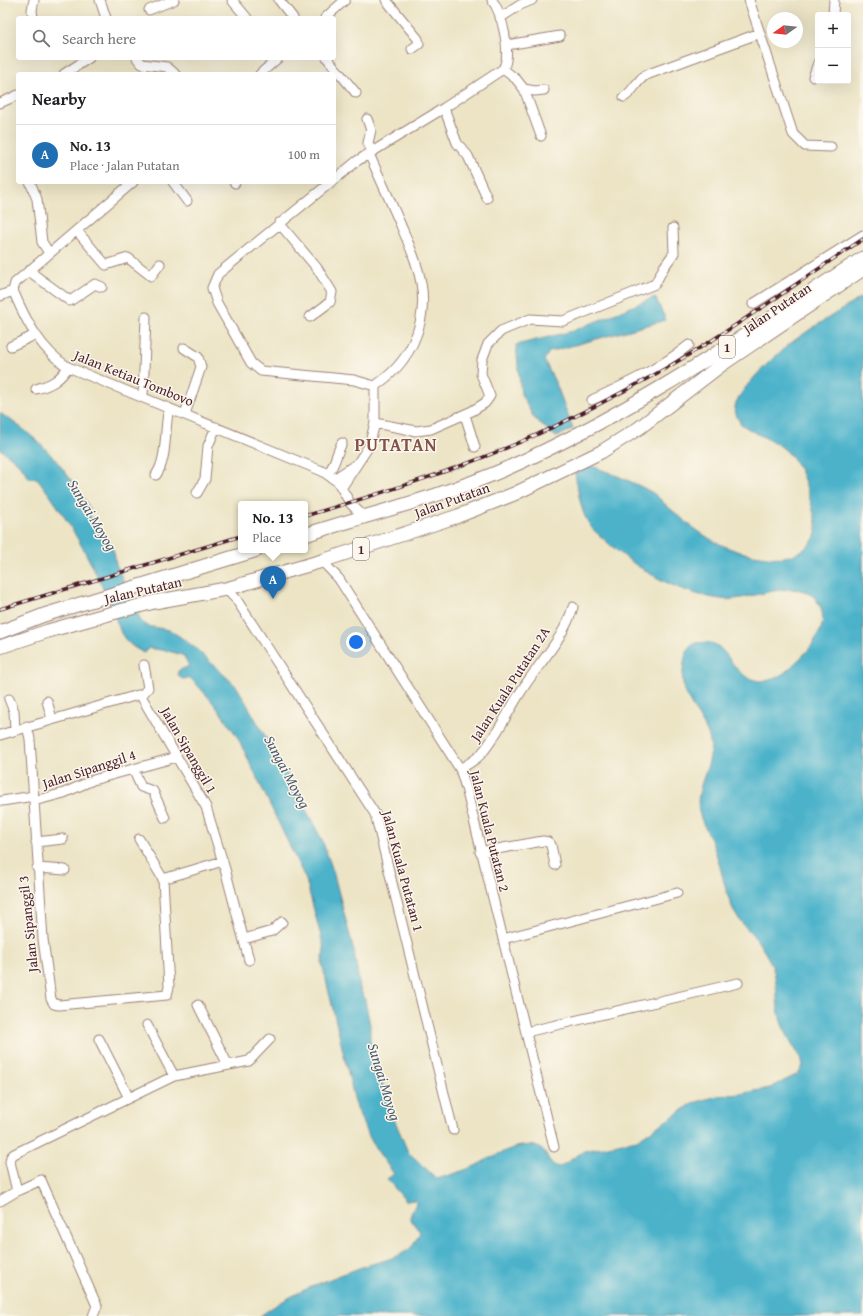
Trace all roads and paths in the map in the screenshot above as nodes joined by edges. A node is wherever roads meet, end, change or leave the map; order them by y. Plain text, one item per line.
1 (34, 0) edge
2 (100, 0) edge
3 (174, 0) edge
4 (232, 0) edge
5 (280, 0) edge
6 (345, 0) edge
7 (386, 0) edge
8 (492, 0) edge
9 (532, 0) edge
10 (748, 0) edge
11 (834, 0) edge
12 (149, 10) dead end
13 (833, 12) edge
14 (33, 16) edge
15 (105, 16) edge
16 (244, 16) edge
17 (292, 16) edge
18 (327, 16) edge
19 (500, 18) junction
20 (760, 33) junction
21 (560, 36) dead end
22 (507, 45) junction
23 (412, 49) dead end
24 (86, 60) edge
25 (139, 60) edge
26 (276, 60) edge
27 (329, 60) edge
28 (504, 68) junction
29 (815, 71) edge
30 (67, 72) edge
31 (173, 72) edge
32 (262, 72) edge
33 (813, 77) dead end
34 (524, 89) junction
35 (544, 90) dead end
36 (356, 93) dead end
37 (16, 95) edge
38 (624, 98) dead end
39 (0, 103) edge
40 (444, 108) junction
41 (367, 119) dead end
42 (541, 136) dead end
43 (831, 147) dead end
44 (370, 153) junction
45 (336, 178) edge
46 (31, 184) edge
47 (132, 184) edge
48 (174, 184) edge
49 (328, 184) edge
50 (487, 198) dead end
51 (187, 201) dead end
52 (279, 223) junction
53 (673, 228) dead end
54 (76, 231) junction
55 (863, 236) edge
56 (49, 253) junction
57 (863, 258) edge
58 (160, 264) dead end
59 (863, 269) edge
60 (29, 270) junction
61 (840, 273) junction
62 (102, 287) dead end
63 (13, 291) junction
64 (0, 296) edge
65 (753, 304) dead end
66 (146, 317) dead end
67 (310, 317) dead end
68 (748, 334) junction
69 (35, 335) junction
70 (763, 338) junction
71 (689, 345) dead end
72 (11, 346) dead end
73 (184, 348) dead end
74 (68, 367) junction
75 (375, 386) junction
76 (36, 389) dead end
77 (143, 397) junction
78 (592, 400) dead end
79 (169, 408) junction
80 (184, 414) junction
81 (465, 415) junction
82 (375, 423) junction
83 (216, 427) junction
84 (342, 443) dead end
85 (475, 447) dead end
86 (356, 464) junction
87 (156, 475) dead end
88 (331, 476) junction
89 (342, 487) junction
90 (197, 492) dead end
91 (350, 503) junction
92 (363, 516) junction
93 (347, 521) junction
94 (308, 534) edge
95 (248, 553) edge
96 (337, 556) junction
97 (322, 561) junction
98 (338, 576) junction
99 (240, 585) junction
100 (226, 589) junction
101 (240, 606) junction
102 (573, 607) dead end
103 (0, 632) edge
104 (0, 647) edge
105 (144, 665) dead end
106 (141, 696) junction
107 (9, 700) dead end
108 (47, 701) dead end
109 (52, 719) junction
110 (26, 726) junction
111 (15, 730) junction
112 (0, 735) edge
113 (176, 757) junction
114 (460, 768) junction
115 (133, 769) junction
116 (34, 799) junction
117 (2, 801) dead end
118 (165, 818) dead end
119 (63, 839) dead end
120 (139, 839) dead end
121 (36, 842) junction
122 (480, 852) junction
123 (223, 861) junction
124 (555, 865) dead end
125 (37, 868) junction
126 (66, 870) dead end
127 (163, 879) junction
128 (677, 893) dead end
129 (282, 922) dead end
130 (503, 939) junction
131 (244, 940) junction
132 (249, 960) dead end
133 (738, 983) dead end
134 (198, 1005) dead end
135 (147, 1025) dead end
136 (526, 1032) junction
137 (99, 1039) dead end
138 (270, 1039) dead end
139 (228, 1065) junction
140 (174, 1076) junction
141 (129, 1098) junction
142 (453, 1130) dead end
143 (554, 1147) dead end
144 (17, 1191) junction
145 (0, 1201) edge
146 (93, 1316) edge

1 - 14 street
2 - 15 street
3 - 12 street
4 - 16 street
5 - 17 street
6 - 18 street
7 - 23 street
8 - 19 street
9 - 19 street
10 - 20 street
11 - 13 street
19 - 22 street
20 - 38 street
20 - 43 street
21 - 22 street
22 - 28 street
24 - 30 street
25 - 31 street
26 - 32 street
27 - 36 street
28 - 34 street
28 - 40 street
29 - 33 street
34 - 35 street
34 - 42 street
37 - 39 street
40 - 44 street
40 - 50 street
41 - 44 street
44 - 45 street
44 - 75 street
46 - 56 street
47 - 54 street
48 - 51 street
49 - 52 street
52 - 67 street
52 - 75 street
53 - 81 street
54 - 56 street
54 - 58 street
55 - 65 street
56 - 60 street
57 - 61 highway, Jalan Putatan / 1
59 - 61 highway
59 - 70 highway, Jalan Putatan / 1
60 - 62 street
60 - 63 street
61 - 68 highway, Jalan Putatan / 1
63 - 64 street
63 - 69 street, Jalan Ketiau Tombovo
66 - 77 street
68 - 70 highway
68 - 92 highway, Jalan Putatan / 1
69 - 72 street
69 - 74 street, Jalan Ketiau Tombovo
70 - 96 highway, Jalan Putatan / 1
71 - 78 street
73 - 80 street
74 - 76 street
74 - 77 street, Jalan Ketiau Tombovo
75 - 82 street
77 - 79 street, Jalan Ketiau Tombovo
79 - 80 street, Jalan Ketiau Tombovo
79 - 87 street
80 - 83 street, Jalan Ketiau Tombovo
81 - 82 street
81 - 85 street
82 - 86 street
83 - 88 street, Jalan Ketiau Tombovo
83 - 90 street
84 - 88 street
86 - 88 street
86 - 89 street
88 - 89 street, Jalan Ketiau Tombovo
89 - 91 street, Jalan Ketiau Tombovo
91 - 92 street, Jalan Ketiau Tombovo
91 - 93 street
92 - 93 highway, Jalan Putatan / 1
93 - 94 highway, Jalan Putatan / 1
95 - 103 highway, Jalan Putatan
96 - 97 highway, Jalan Putatan / 1
96 - 98 street, Jalan Kuala Putatan 2
97 - 98 street, Jalan Kuala Putatan 2
97 - 99 highway, Jalan Putatan / 1
98 - 114 street, Jalan Kuala Putatan 2
99 - 100 highway, Jalan Putatan / 1
99 - 101 street
100 - 101 street, Jalan Kuala Putatan 1
100 - 104 highway, Jalan Putatan / 1
101 - 142 street, Jalan Kuala Putatan 1
102 - 114 street, Jalan Kuala Putatan 2A
105 - 106 street
106 - 109 street
106 - 113 street, Jalan Sipanggil 1
107 - 111 street
108 - 109 street
109 - 110 street
110 - 111 street
110 - 116 street, Jalan Sipanggil 3
111 - 112 street
113 - 115 street, Jalan Sipanggil 4
113 - 123 street, Jalan Sipanggil 1
114 - 122 street, Jalan Kuala Putatan 2
115 - 116 street, Jalan Sipanggil 4
115 - 118 street
116 - 117 street, Jalan Sipanggil 4
116 - 121 street, Jalan Sipanggil 3
119 - 121 street
120 - 127 street
121 - 125 street, Jalan Sipanggil 3
122 - 124 street
122 - 130 street, Jalan Kuala Putatan 2
123 - 127 street
123 - 131 street, Jalan Sipanggil 1
125 - 126 street
125 - 127 street, Jalan Sipanggil 3
128 - 130 street
129 - 131 street
130 - 136 street, Jalan Kuala Putatan 2
131 - 132 street, Jalan Sipanggil 1
133 - 136 street
134 - 139 street
135 - 140 street
136 - 143 street, Jalan Kuala Putatan 2
137 - 141 street
138 - 139 street
139 - 140 street
140 - 141 street
141 - 144 street
144 - 145 street
144 - 146 street

